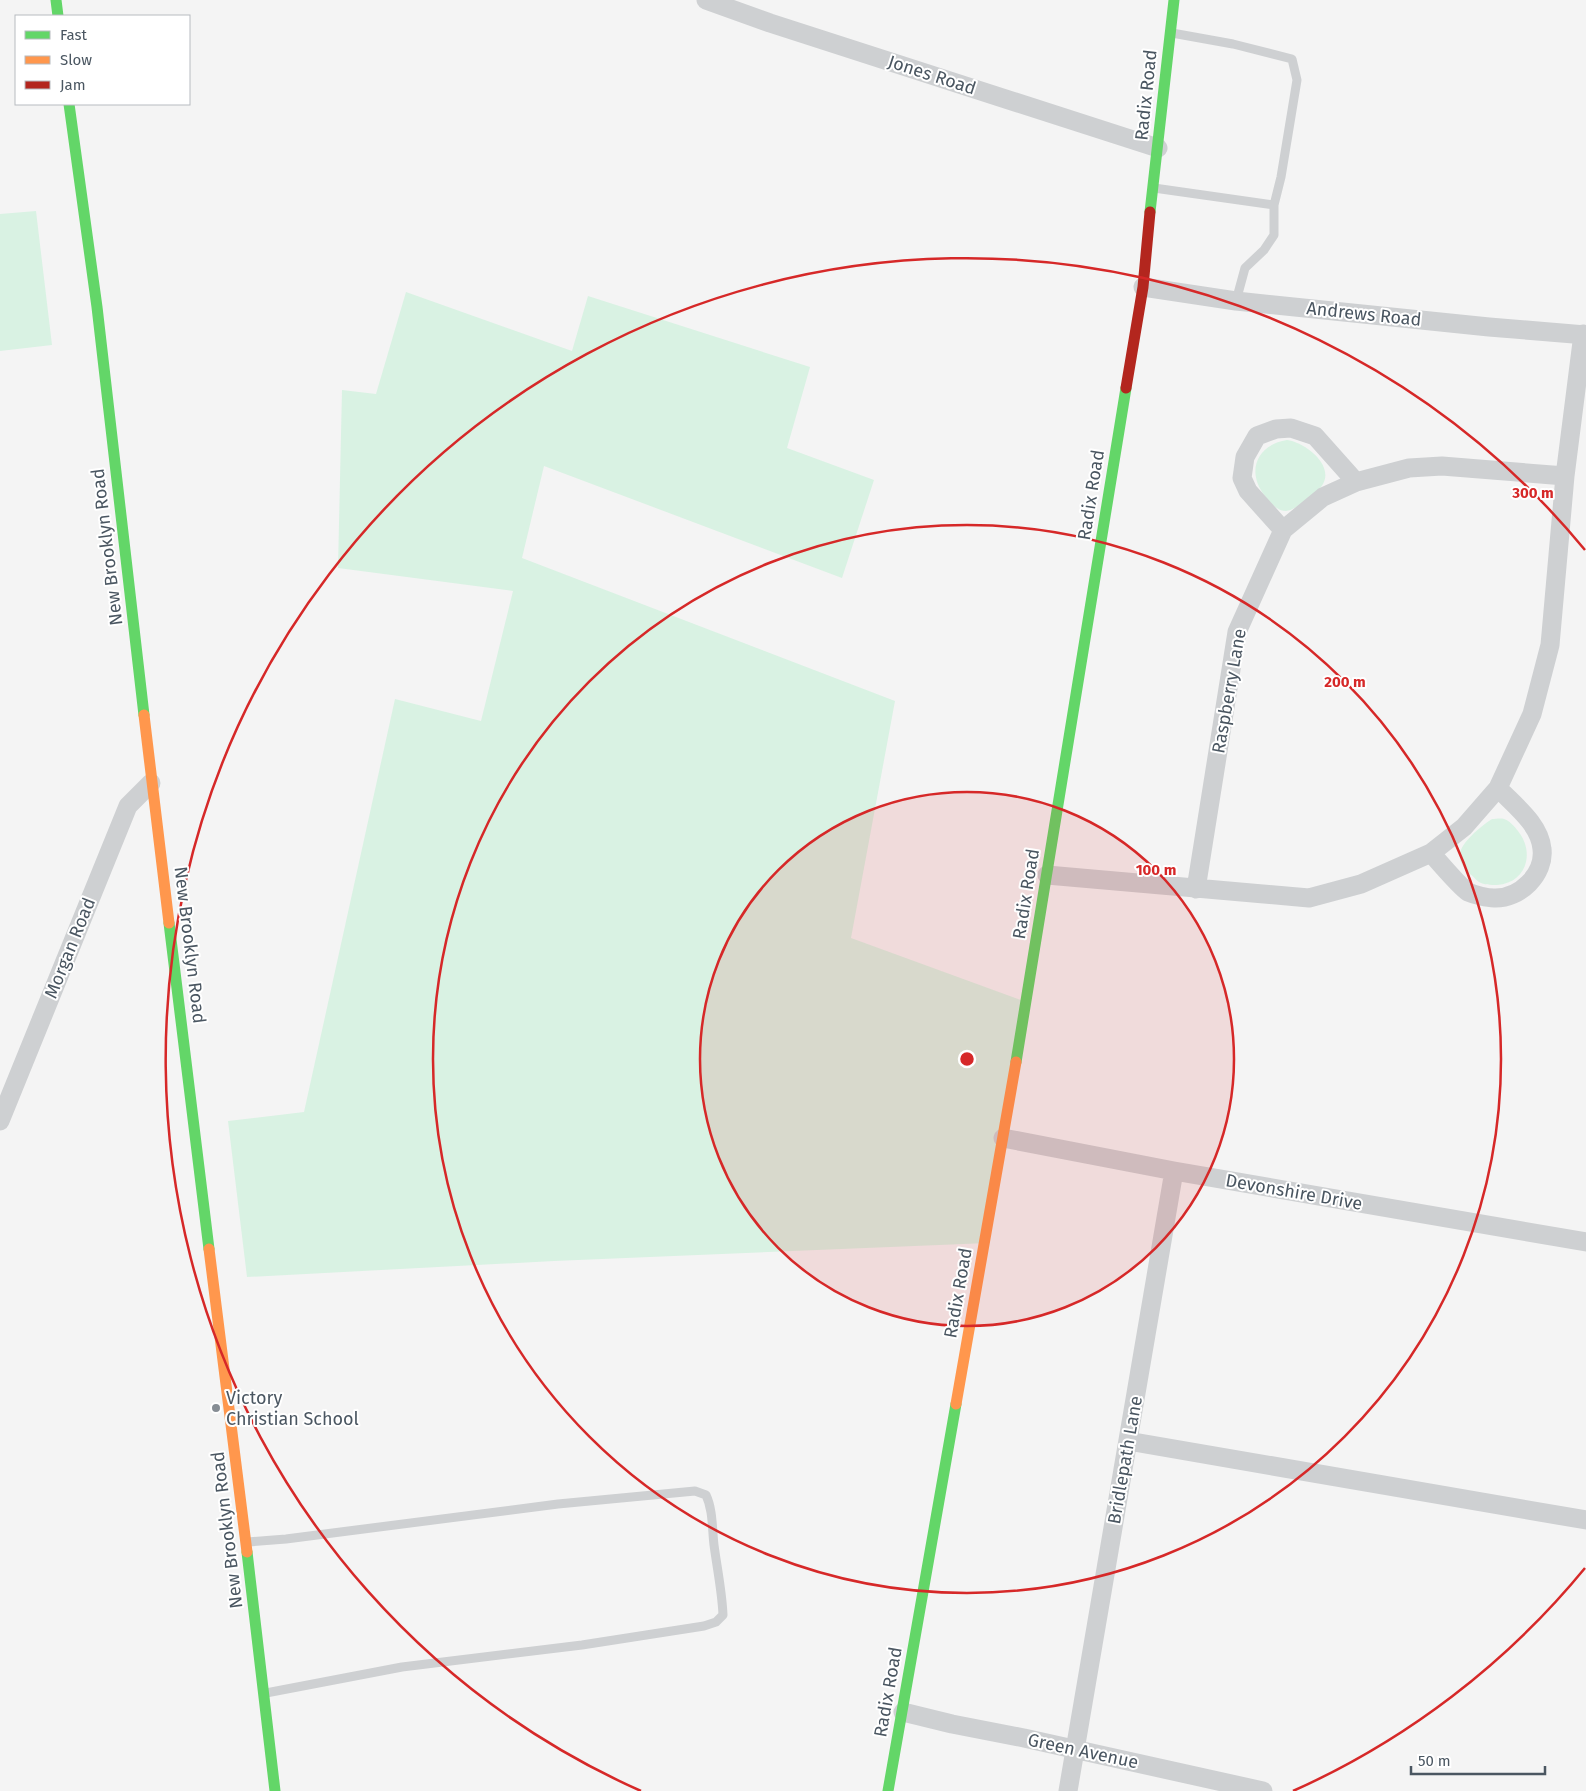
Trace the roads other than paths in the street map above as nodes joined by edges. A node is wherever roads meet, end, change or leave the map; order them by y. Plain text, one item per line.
1 (56, 0) edge
2 (706, 0) edge
3 (1174, 0) edge
4 (58, 15) edge
5 (1169, 33) junction
6 (69, 105) edge
7 (1158, 148) junction
8 (1152, 187) junction
9 (1274, 205) junction
10 (1143, 287) junction
11 (1236, 301) junction
12 (1584, 334) edge
13 (1565, 476) junction
14 (1356, 482) junction
15 (1284, 530) junction
16 (151, 783) junction
17 (1498, 788) junction
18 (1431, 853) junction
19 (1047, 874) junction
20 (1196, 889) junction
21 (0, 1120) edge
22 (1003, 1138) junction
23 (1174, 1171) junction
24 (1586, 1242) edge
25 (1128, 1442) junction
26 (1586, 1520) edge
27 (245, 1542) junction
28 (264, 1694) junction
29 (903, 1712) junction
30 (1076, 1749) junction
31 (275, 1791) edge
32 (888, 1791) edge
33 (1068, 1791) edge
34 (1263, 1791) edge

1 - 4 street
2 - 7 street, Jones Road
3 - 5 street, Radix Road
5 - 7 street, Radix Road
5 - 9 lane
6 - 16 street, New Brooklyn Road
7 - 8 street, Radix Road
8 - 9 lane
8 - 10 street, Radix Road
9 - 11 lane
10 - 11 street, Andrews Road
10 - 19 street, Radix Road
11 - 12 street, Andrews Road
12 - 13 street
13 - 14 street, Raspberry Lane
13 - 17 street
14 - 15 street, Raspberry Lane
14 - 15 street
15 - 20 street, Raspberry Lane
16 - 21 street, Morgan Road
16 - 27 street, New Brooklyn Road
17 - 18 street
17 - 18 street
18 - 20 street
19 - 20 street
19 - 22 street, Radix Road
22 - 23 street, Devonshire Drive
22 - 29 street, Radix Road
23 - 24 street, Devonshire Drive
23 - 25 street, Bridlepath Lane
25 - 26 street
25 - 30 street, Bridlepath Lane
27 - 28 street, New Brooklyn Road
27 - 28 lane
28 - 31 street, New Brooklyn Road
29 - 30 street, Green Avenue
29 - 32 street, Radix Road
30 - 33 street, Bridlepath Lane
30 - 34 street, Green Avenue

